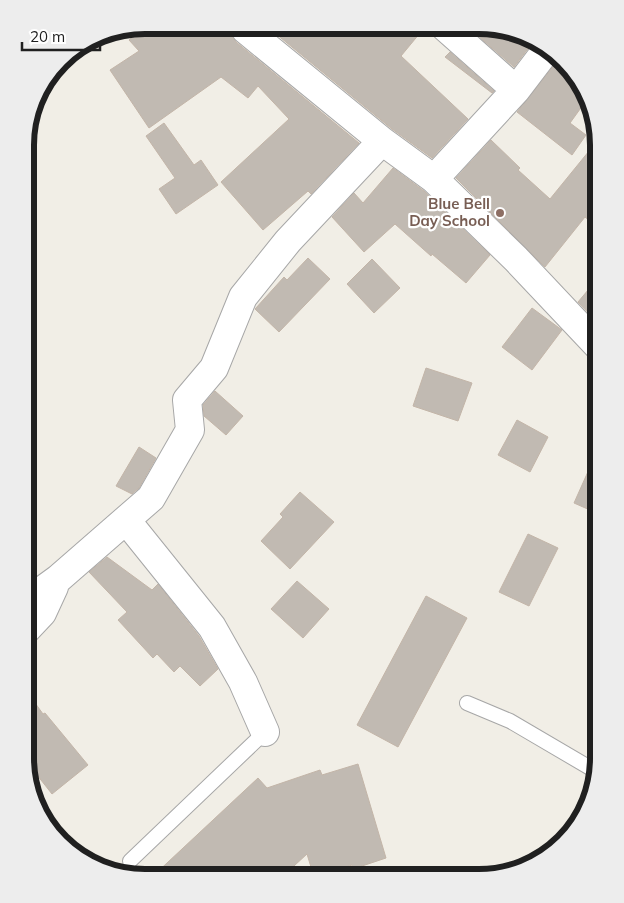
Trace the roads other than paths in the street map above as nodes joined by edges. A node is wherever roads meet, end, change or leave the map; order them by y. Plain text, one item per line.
1 (251, 34) edge
2 (453, 34) edge
3 (543, 54) edge
4 (516, 90) junction
5 (382, 141) junction
6 (434, 179) junction
7 (590, 337) edge
8 (126, 520) junction
9 (58, 578) junction
10 (34, 596) edge
11 (34, 621) edge
12 (466, 703) dead end
13 (265, 732) joint
14 (590, 768) edge
15 (130, 861) dead end

1 - 5 street
2 - 4 street
3 - 4 street
4 - 6 street
5 - 6 street
5 - 8 street
6 - 7 street
8 - 9 street
8 - 13 street
9 - 10 street
9 - 11 street
12 - 14 lane
13 - 15 lane

